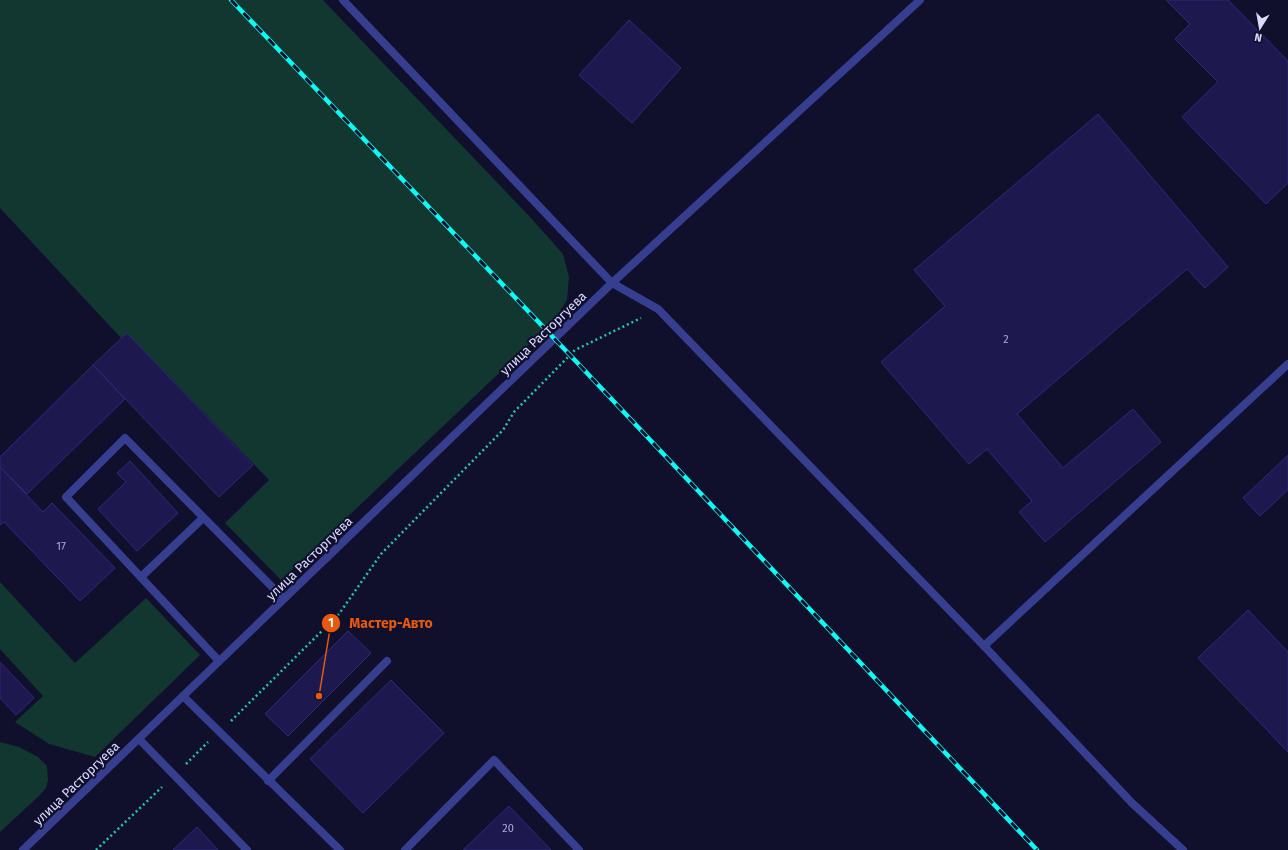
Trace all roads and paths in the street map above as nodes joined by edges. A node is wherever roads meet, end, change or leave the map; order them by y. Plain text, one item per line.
1 (343, 0) edge
2 (920, 0) edge
3 (612, 283) junction
4 (658, 309) junction
5 (1288, 364) edge
6 (203, 518) junction
7 (141, 577) junction
8 (284, 599) junction
9 (984, 646) junction
10 (219, 661) junction
11 (387, 661) dead end
12 (183, 696) junction
13 (219, 732) junction
14 (139, 739) junction
15 (174, 775) junction
16 (268, 781) junction
17 (23, 850) edge
18 (96, 850) edge
19 (247, 850) edge
20 (340, 850) edge
21 (405, 850) edge
22 (579, 850) edge
23 (1183, 850) edge

1 - 3 street
2 - 3 street, улица Расторгуева
3 - 4 street
3 - 8 street, улица Расторгуева
4 - 9 street
4 - 13 path
5 - 9 street
6 - 7 street
6 - 7 street
6 - 8 street
7 - 10 street
8 - 10 street, улица Расторгуева
9 - 23 street
10 - 12 street, улица Расторгуева
11 - 16 street
12 - 13 street
12 - 14 street, улица Расторгуева
13 - 15 path
13 - 16 street
14 - 15 street
14 - 17 street, улица Расторгуева
15 - 18 path
15 - 19 street
16 - 20 street
21 - 22 street

